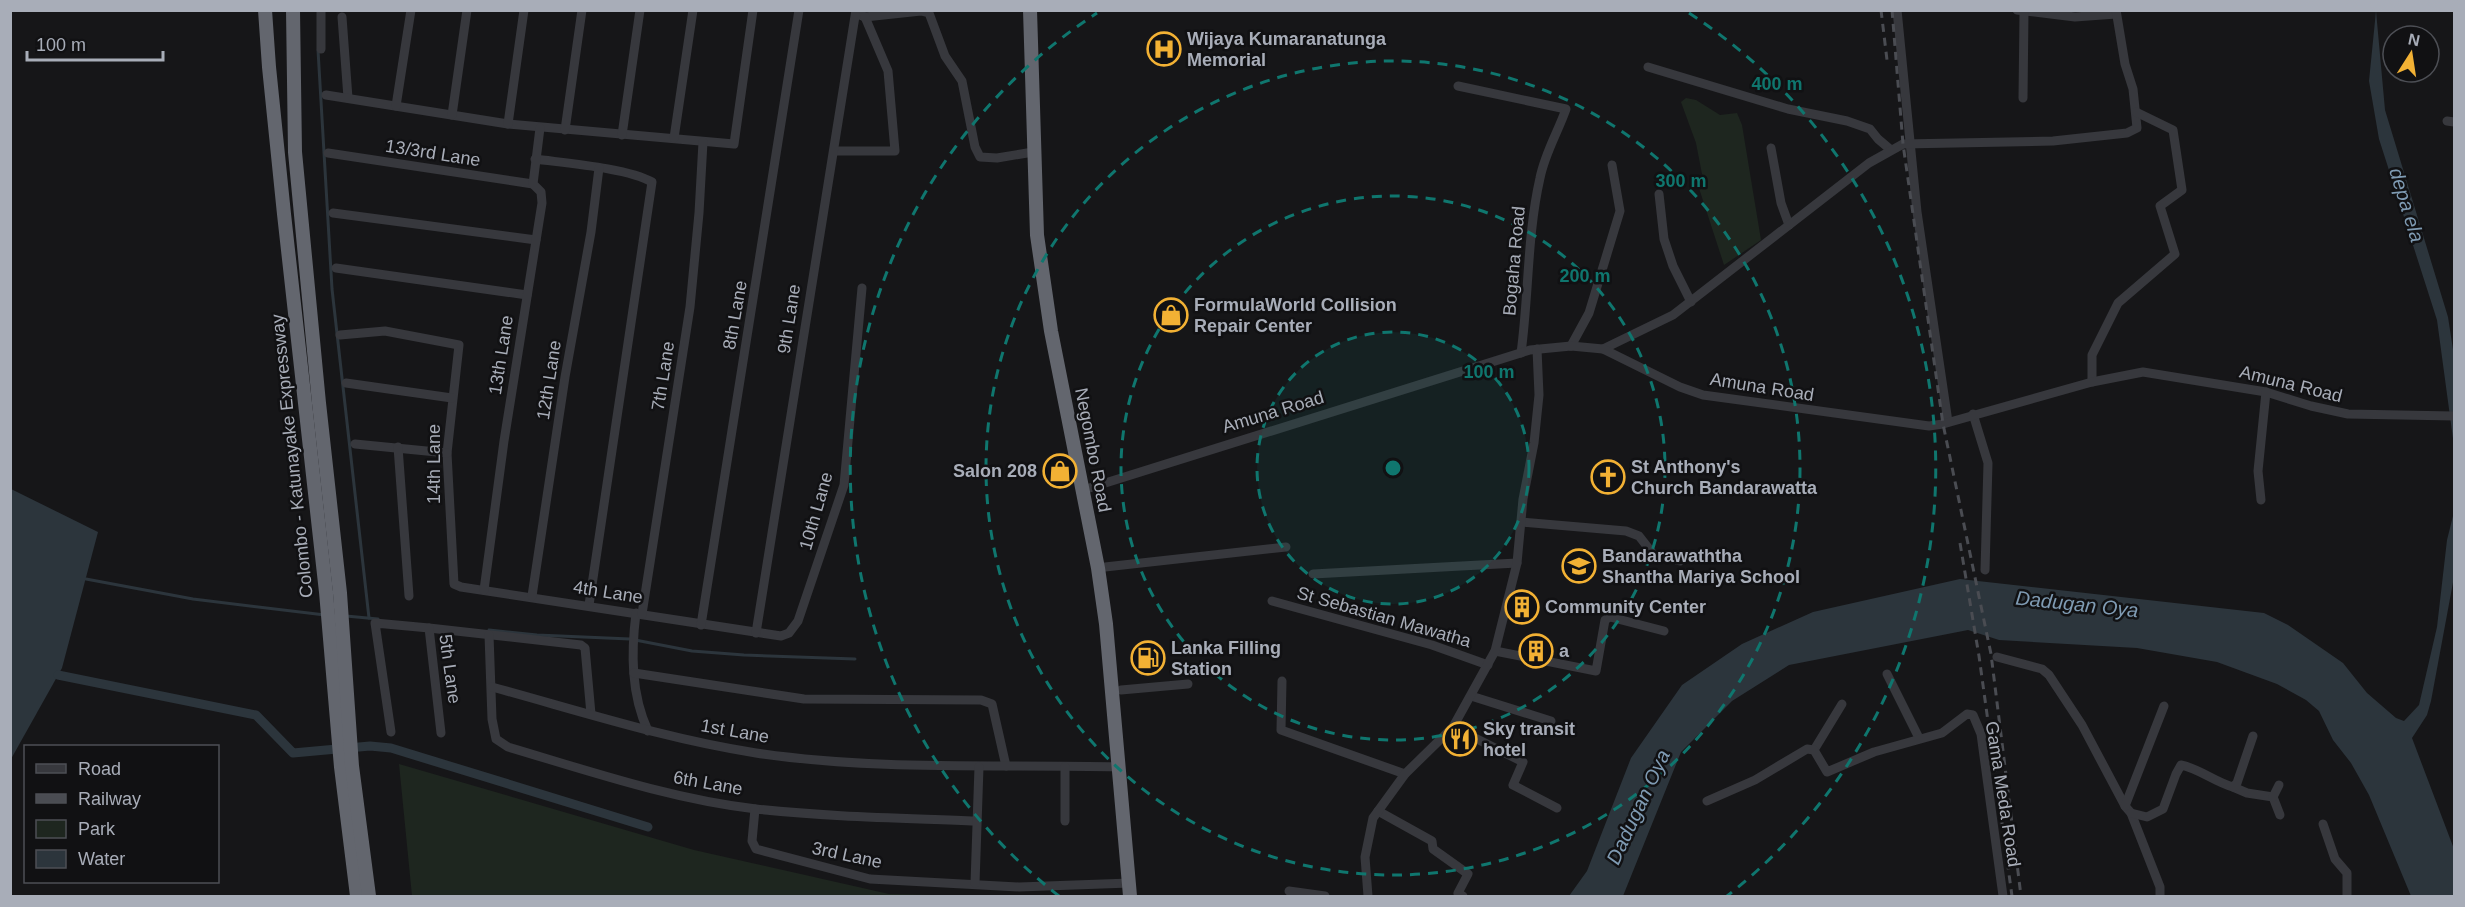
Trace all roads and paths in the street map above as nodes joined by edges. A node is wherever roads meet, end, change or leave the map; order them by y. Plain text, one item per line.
1 (265, 10) edge
2 (293, 10) edge
3 (321, 10) edge
4 (411, 10) edge
5 (467, 10) edge
6 (524, 10) edge
7 (582, 10) edge
8 (640, 10) edge
9 (693, 10) edge
10 (753, 10) edge
11 (799, 10) edge
12 (1030, 10) edge
13 (1038, 10) edge
14 (1897, 10) edge
15 (2021, 11) edge
16 (2116, 12) edge
17 (860, 13) edge
18 (342, 16) dead end
19 (321, 49) dead end
20 (1648, 67) dead end
21 (1458, 86) dead end
22 (326, 95) dead end
23 (348, 98) junction
24 (2023, 98) dead end
25 (396, 106) junction
26 (2136, 112) junction
27 (452, 115) junction
28 (508, 124) junction
29 (540, 128) junction
30 (565, 130) junction
31 (622, 135) junction
32 (674, 138) junction
33 (703, 142) junction
34 (1910, 144) junction
35 (1771, 148) dead end
36 (1892, 150) junction
37 (834, 151) junction
38 (1033, 152) junction
39 (328, 153) dead end
40 (535, 159) junction
41 (1612, 165) dead end
42 (599, 168) junction
43 (533, 184) junction
44 (1659, 194) dead end
45 (333, 213) dead end
46 (1788, 225) junction
47 (536, 240) junction
48 (336, 268) dead end
49 (862, 288) dead end
50 (527, 295) junction
51 (1690, 302) junction
52 (340, 335) dead end
53 (1571, 346) junction
54 (1537, 349) junction
55 (1603, 349) junction
56 (1521, 353) junction
57 (2092, 382) junction
58 (346, 383) dead end
59 (2266, 392) junction
60 (452, 398) junction
61 (1973, 414) junction
62 (2454, 416) edge
63 (1948, 423) junction
64 (356, 444) dead end
65 (398, 447) junction
66 (447, 453) junction
67 (1087, 489) junction
68 (2261, 500) dead end
69 (1521, 522) junction
70 (1286, 547) dead end
71 (1680, 561) dead end
72 (1517, 563) junction
73 (1105, 567) junction
74 (1985, 570) dead end
75 (1313, 574) dead end
76 (454, 584) joint
77 (484, 590) junction
78 (409, 596) dead end
79 (532, 596) junction
80 (1272, 602) dead end
81 (589, 605) junction
82 (639, 613) junction
83 (701, 625) junction
84 (429, 628) junction
85 (1664, 631) dead end
86 (756, 633) junction
87 (489, 635) junction
88 (1495, 651) junction
89 (1997, 657) dead end
90 (1488, 665) junction
91 (634, 673) junction
92 (1887, 674) dead end
93 (1282, 681) dead end
94 (1188, 684) dead end
95 (492, 687) junction
96 (1120, 690) junction
97 (1471, 696) junction
98 (1842, 704) dead end
99 (2164, 706) dead end
100 (591, 714) junction
101 (1551, 721) dead end
102 (1453, 727) junction
103 (648, 731) junction
104 (391, 732) dead end
105 (441, 733) dead end
106 (2253, 736) dead end
107 (1919, 738) junction
108 (1814, 750) junction
109 (1006, 766) junction
110 (1119, 766) junction
111 (347, 767) junction
112 (979, 767) junction
113 (1065, 767) junction
114 (1405, 774) junction
115 (2279, 785) dead end
116 (2233, 787) junction
117 (2272, 797) junction
118 (1707, 801) dead end
119 (1557, 808) dead end
120 (755, 809) junction
121 (2128, 810) junction
122 (1378, 811) junction
123 (2280, 815) dead end
124 (976, 821) junction
125 (1065, 821) dead end
126 (2323, 824) dead end
127 (975, 883) junction
128 (1130, 890) edge
129 (1289, 891) dead end
130 (357, 897) edge
131 (369, 897) edge
132 (1138, 897) edge
133 (1325, 897) edge
134 (1368, 897) edge
135 (1463, 897) edge
136 (2003, 897) edge
137 (2160, 897) edge
138 (2347, 897) edge

1 - 111 highway, Colombo - Katunayake Expressway
2 - 111 highway, Colombo - Katunayake Expressway
3 - 19 street
4 - 25 street
5 - 27 street
6 - 28 street
7 - 30 street
8 - 31 street
9 - 32 street
10 - 33 street
11 - 83 street, 8th Lane
12 - 38 highway, Negombo Road
13 - 67 highway, Negombo Road
14 - 34 street
15 - 16 street
15 - 24 street
16 - 26 street
17 - 37 street, 9th Lane
17 - 37 street
17 - 38 street
18 - 23 street
20 - 36 street
21 - 56 street, Bogaha Road
22 - 23 street
23 - 25 street
25 - 27 street
26 - 34 street
26 - 57 street
27 - 28 street
28 - 29 street
29 - 30 street
29 - 40 street, 13th Lane
30 - 31 street
31 - 32 street
32 - 33 street
33 - 82 street, 7th Lane
34 - 36 street
34 - 63 street
35 - 46 street
36 - 46 street
37 - 86 street, 9th Lane
38 - 67 highway, Negombo Road
39 - 43 street, 13/3rd Lane
40 - 42 street
40 - 43 street, 13th Lane
41 - 53 street
42 - 79 street, 12th Lane
42 - 81 street
43 - 47 street, 13th Lane
44 - 51 street
45 - 47 street
46 - 51 street
47 - 50 street, 13th Lane
48 - 50 street
49 - 86 street, 10th Lane
50 - 77 street, 13th Lane
51 - 55 street
52 - 60 street, 14th Lane
53 - 54 street, Amuna Road
53 - 55 street, Amuna Road
54 - 56 street, Amuna Road
54 - 69 street
55 - 63 street, Amuna Road
56 - 67 street, Amuna Road
57 - 59 street, Amuna Road
57 - 61 street, Amuna Road
58 - 60 street
59 - 62 street, Amuna Road
59 - 68 street
60 - 66 street, 14th Lane
61 - 63 street, Amuna Road
61 - 74 street
64 - 65 street
65 - 66 street
65 - 78 street, 14th Lane
66 - 76 street, 14th Lane
67 - 73 highway, Negombo Road
67 - 110 highway, Negombo Road
69 - 71 street
69 - 72 street
70 - 73 street
72 - 75 street
72 - 88 street
73 - 96 highway, Negombo Road
76 - 77 street, 4th Lane
77 - 79 street, 4th Lane
79 - 81 street, 4th Lane
80 - 90 street, St Sebastian Mawatha
81 - 82 street, 4th Lane
82 - 83 street, 4th Lane
82 - 91 street, 7th Lane
83 - 86 street, 4th Lane
84 - 87 street
84 - 104 street, 5th Lane
84 - 105 street, 5th Lane
85 - 88 street
87 - 95 street
87 - 100 street
88 - 90 street
89 - 121 street
90 - 97 street
91 - 103 street, 7th Lane
91 - 109 street
92 - 107 street
93 - 114 street
94 - 96 street
95 - 100 street, 1st Lane
95 - 120 street, 6th Lane
96 - 132 highway, Negombo Road
97 - 101 street
97 - 102 street
98 - 108 street
99 - 121 street
100 - 103 street, 1st Lane
102 - 114 street
102 - 119 street
103 - 112 street, 1st Lane
106 - 116 street
107 - 108 street, Gama Meda Road
107 - 136 street, Gama Meda Road
108 - 118 street
109 - 112 street, 1st Lane
109 - 113 street, 1st Lane
110 - 113 street, 1st Lane
110 - 128 highway, Negombo Road
111 - 130 highway, Colombo - Katunayake Expressway
111 - 131 highway, Colombo - Katunayake Expressway
112 - 124 street
113 - 125 street
114 - 122 street
115 - 117 street
116 - 117 street
116 - 121 street
117 - 123 street
120 - 124 street, 6th Lane
120 - 127 street, 3rd Lane
121 - 137 street
122 - 134 street
122 - 135 street
124 - 127 street
126 - 138 street
127 - 128 street
129 - 133 street

